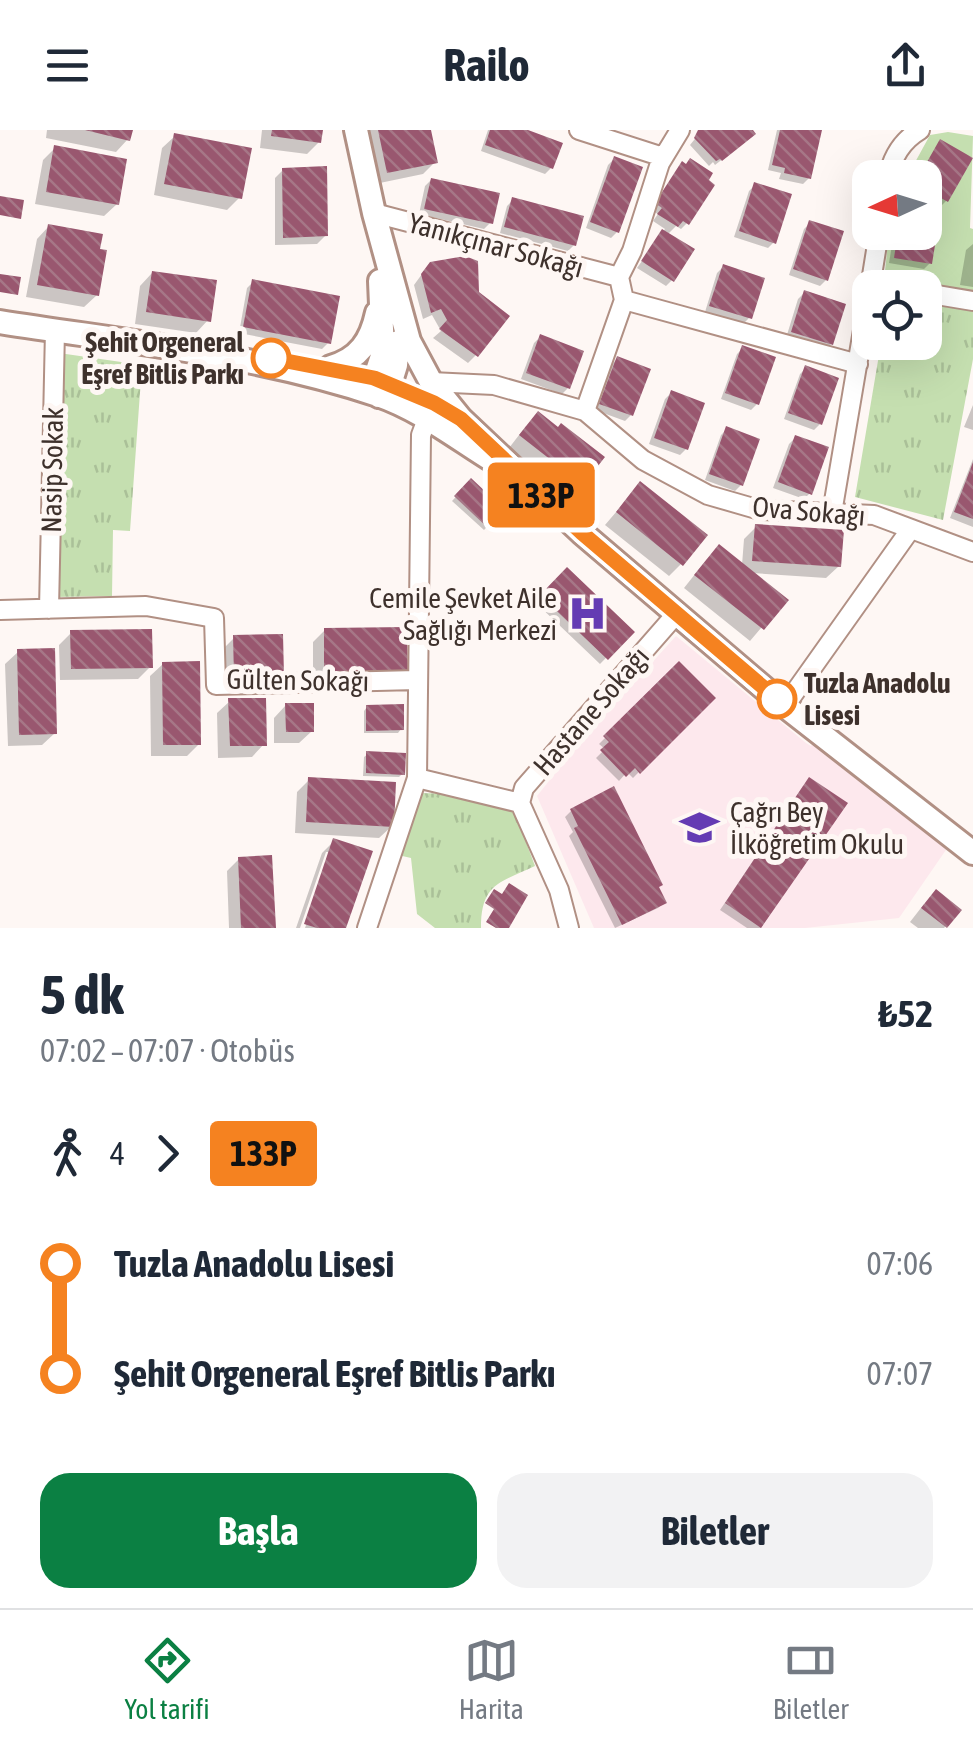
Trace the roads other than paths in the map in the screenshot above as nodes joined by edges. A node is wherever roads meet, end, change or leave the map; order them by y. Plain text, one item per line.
1 (356, 130) edge
2 (578, 130) edge
3 (680, 130) edge
4 (919, 130) edge
5 (663, 157) junction
6 (895, 160) edge
7 (374, 212) junction
8 (618, 277) junction
9 (942, 296) edge
10 (389, 298) junction
11 (624, 300) junction
12 (973, 301) edge
13 (0, 322) edge
14 (55, 330) junction
15 (164, 344) junction
16 (859, 360) edge
17 (858, 364) junction
18 (331, 367) junction
19 (431, 382) junction
20 (381, 386) junction
21 (585, 410) junction
22 (428, 419) junction
23 (461, 419) junction
24 (520, 477) junction
25 (832, 513) junction
26 (910, 530) junction
27 (973, 552) edge
28 (50, 609) junction
29 (0, 610) edge
30 (678, 612) junction
31 (417, 680) junction
32 (785, 706) junction
33 (417, 778) junction
34 (520, 803) junction
35 (973, 853) edge
36 (366, 928) edge
37 (570, 928) edge

1 - 7 street
2 - 5 street
3 - 5 street
4 - 6 street
5 - 8 street
7 - 8 street, Yanıkçınar Sokağı
7 - 10 street
8 - 11 street
9 - 12 street
10 - 18 street
10 - 19 street
10 - 20 street
11 - 17 street
11 - 21 street
13 - 14 street
14 - 15 street
14 - 28 street, Nasip Sokak
15 - 18 street
15 - 20 street
16 - 17 street
17 - 25 street
18 - 20 street
19 - 21 street, Ova Sokağı
19 - 23 street
20 - 22 street
20 - 23 street
21 - 25 street, Ova Sokağı
22 - 24 street
22 - 31 street
23 - 24 street
24 - 30 street
25 - 26 street, Ova Sokağı
26 - 27 street, Ova Sokağı
26 - 32 street
28 - 29 street, Gülten Sokağı
28 - 31 street, Gülten Sokağı
30 - 32 street
30 - 34 street, Hastane Sokağı
31 - 33 street
32 - 35 street
33 - 34 street
33 - 36 street
34 - 37 street, Hastane Sokağı

